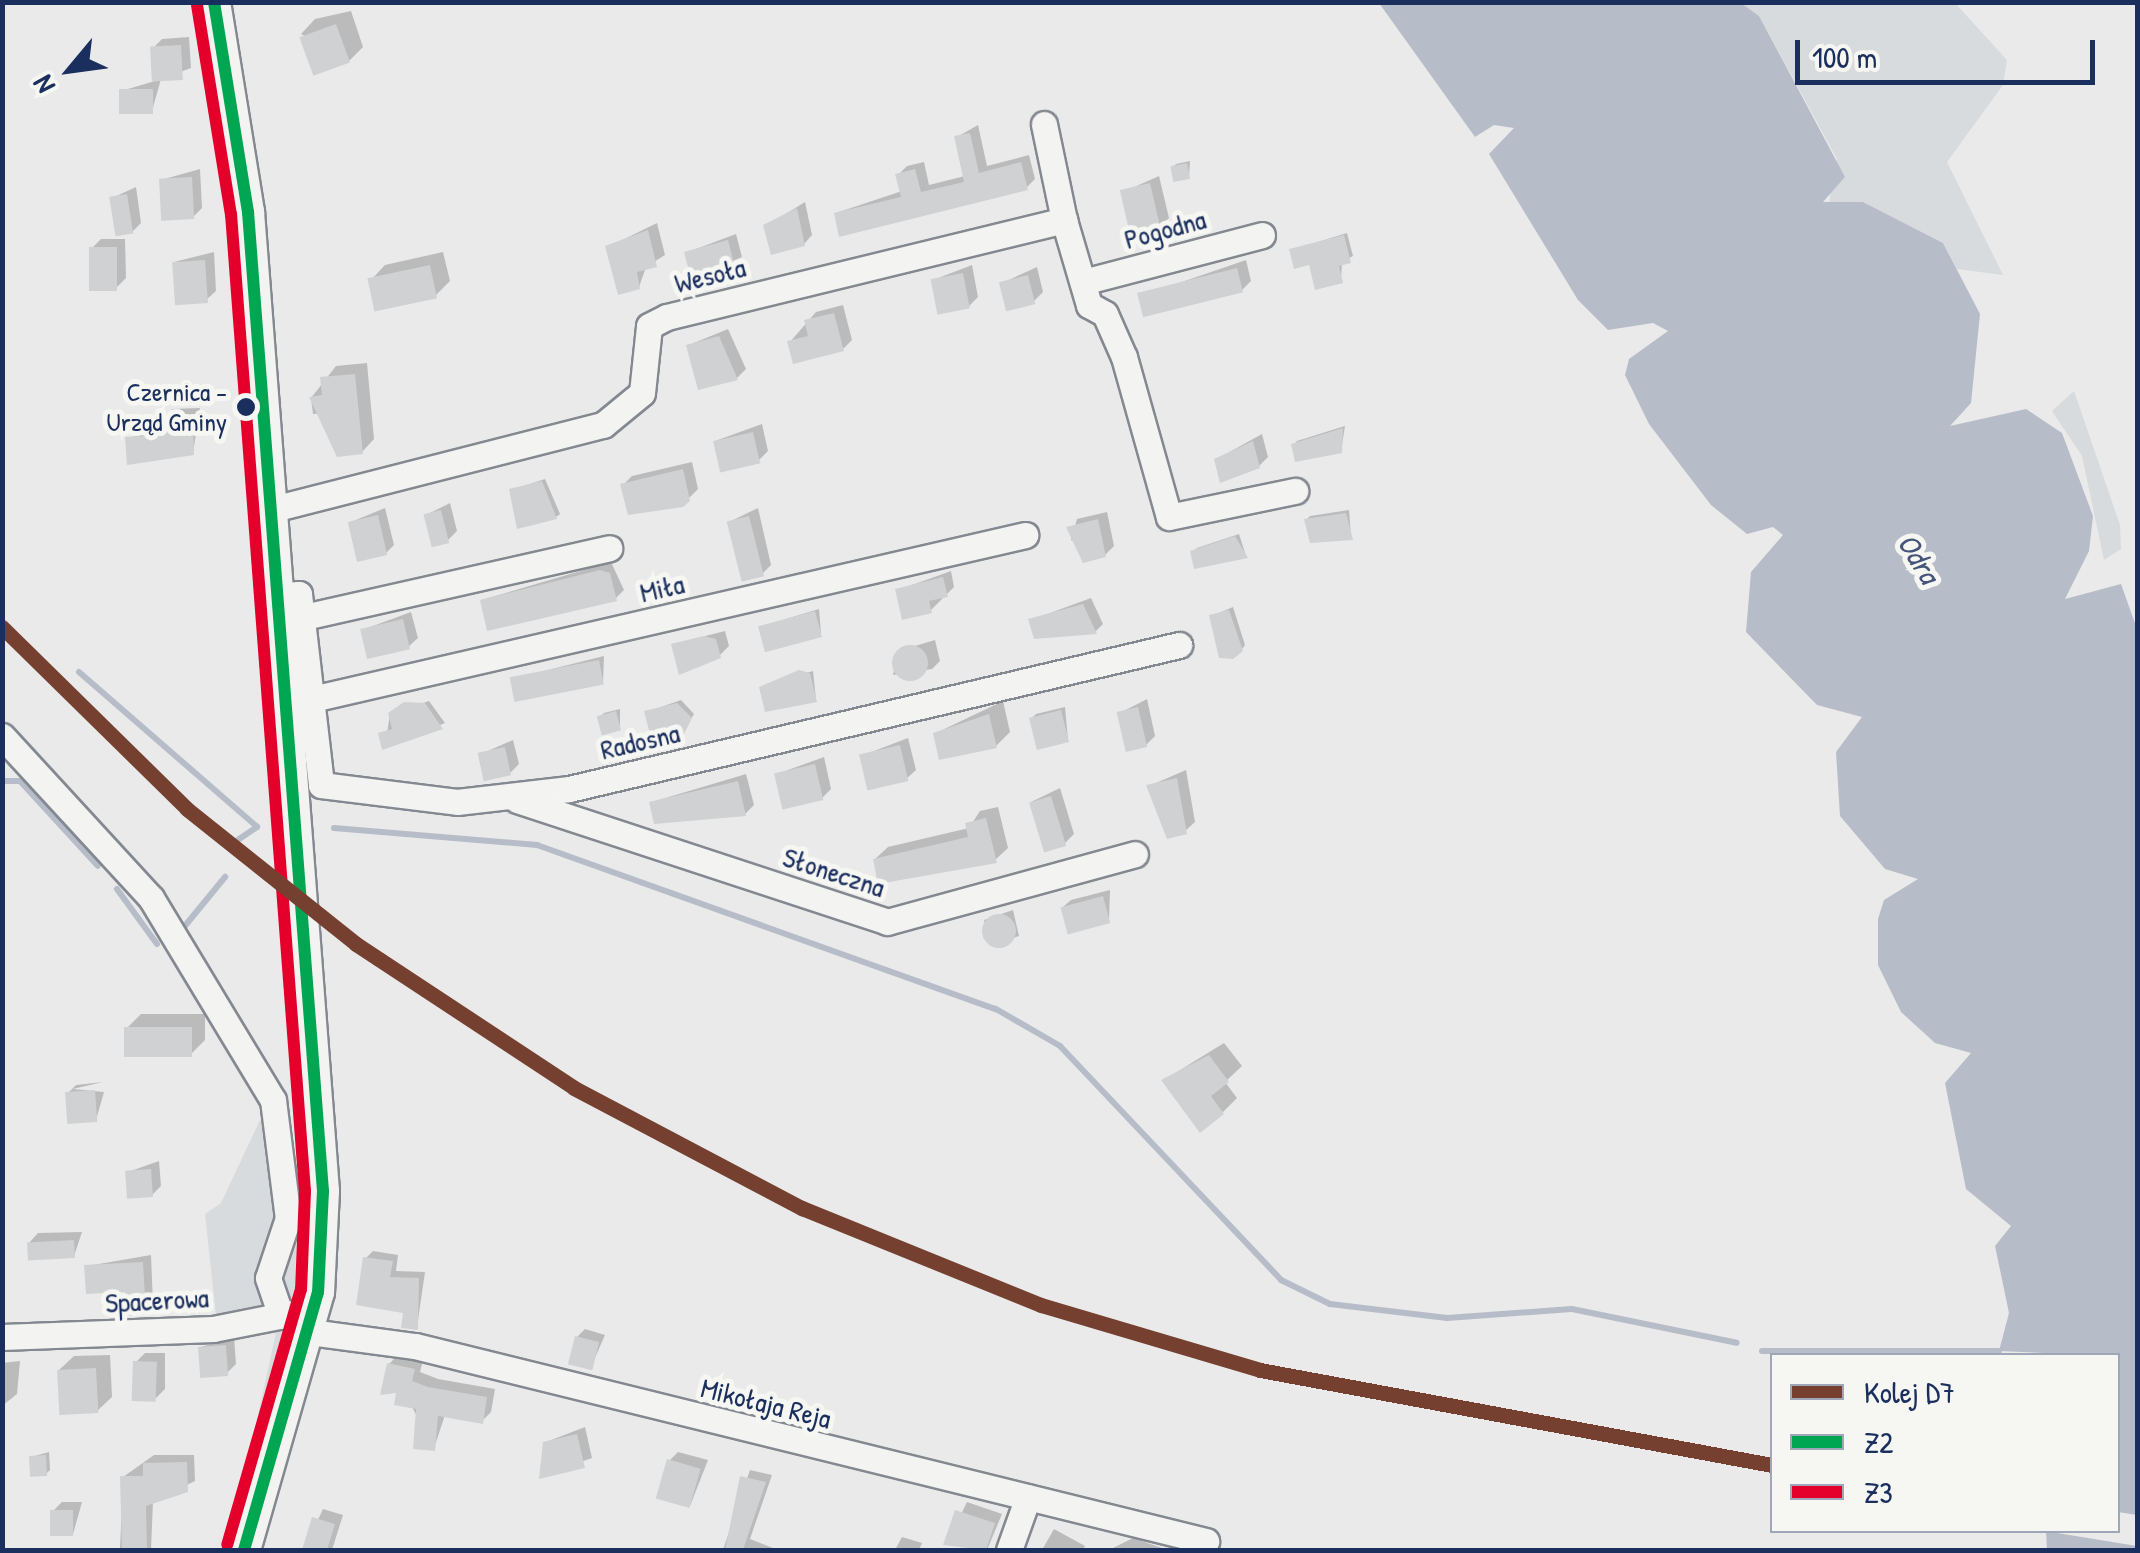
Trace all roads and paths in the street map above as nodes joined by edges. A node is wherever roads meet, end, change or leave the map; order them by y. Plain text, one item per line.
1 (214, 2) edge
2 (1044, 124) dead end
3 (1064, 220) junction
4 (1262, 234) dead end
5 (1083, 282) junction
6 (1294, 492) dead end
7 (269, 510) junction
8 (1025, 535) dead end
9 (609, 548) dead end
10 (276, 596) junction
11 (304, 617) junction
12 (1178, 645) dead end
13 (312, 699) junction
14 (2, 736) edge
15 (517, 800) junction
16 (1135, 854) dead end
17 (302, 1319) junction
18 (2, 1336) edge
19 (1028, 1497) junction
20 (1206, 1541) dead end
21 (244, 1550) edge
22 (1009, 1550) edge

1 - 7 main road
2 - 3 street
3 - 5 street
3 - 7 street, Wesoła
4 - 5 street, Pogodna
5 - 6 street
7 - 10 main road
8 - 13 street, Miła
9 - 11 street
10 - 11 street
10 - 17 main road
11 - 13 street, Radosna
12 - 15 street, Radosna
13 - 15 street, Radosna
14 - 17 street
15 - 16 street, Słoneczna
17 - 18 street, Spacerowa
17 - 19 street, Mikołaja Reja
17 - 21 main road
19 - 20 street, Mikołaja Reja
19 - 22 street

